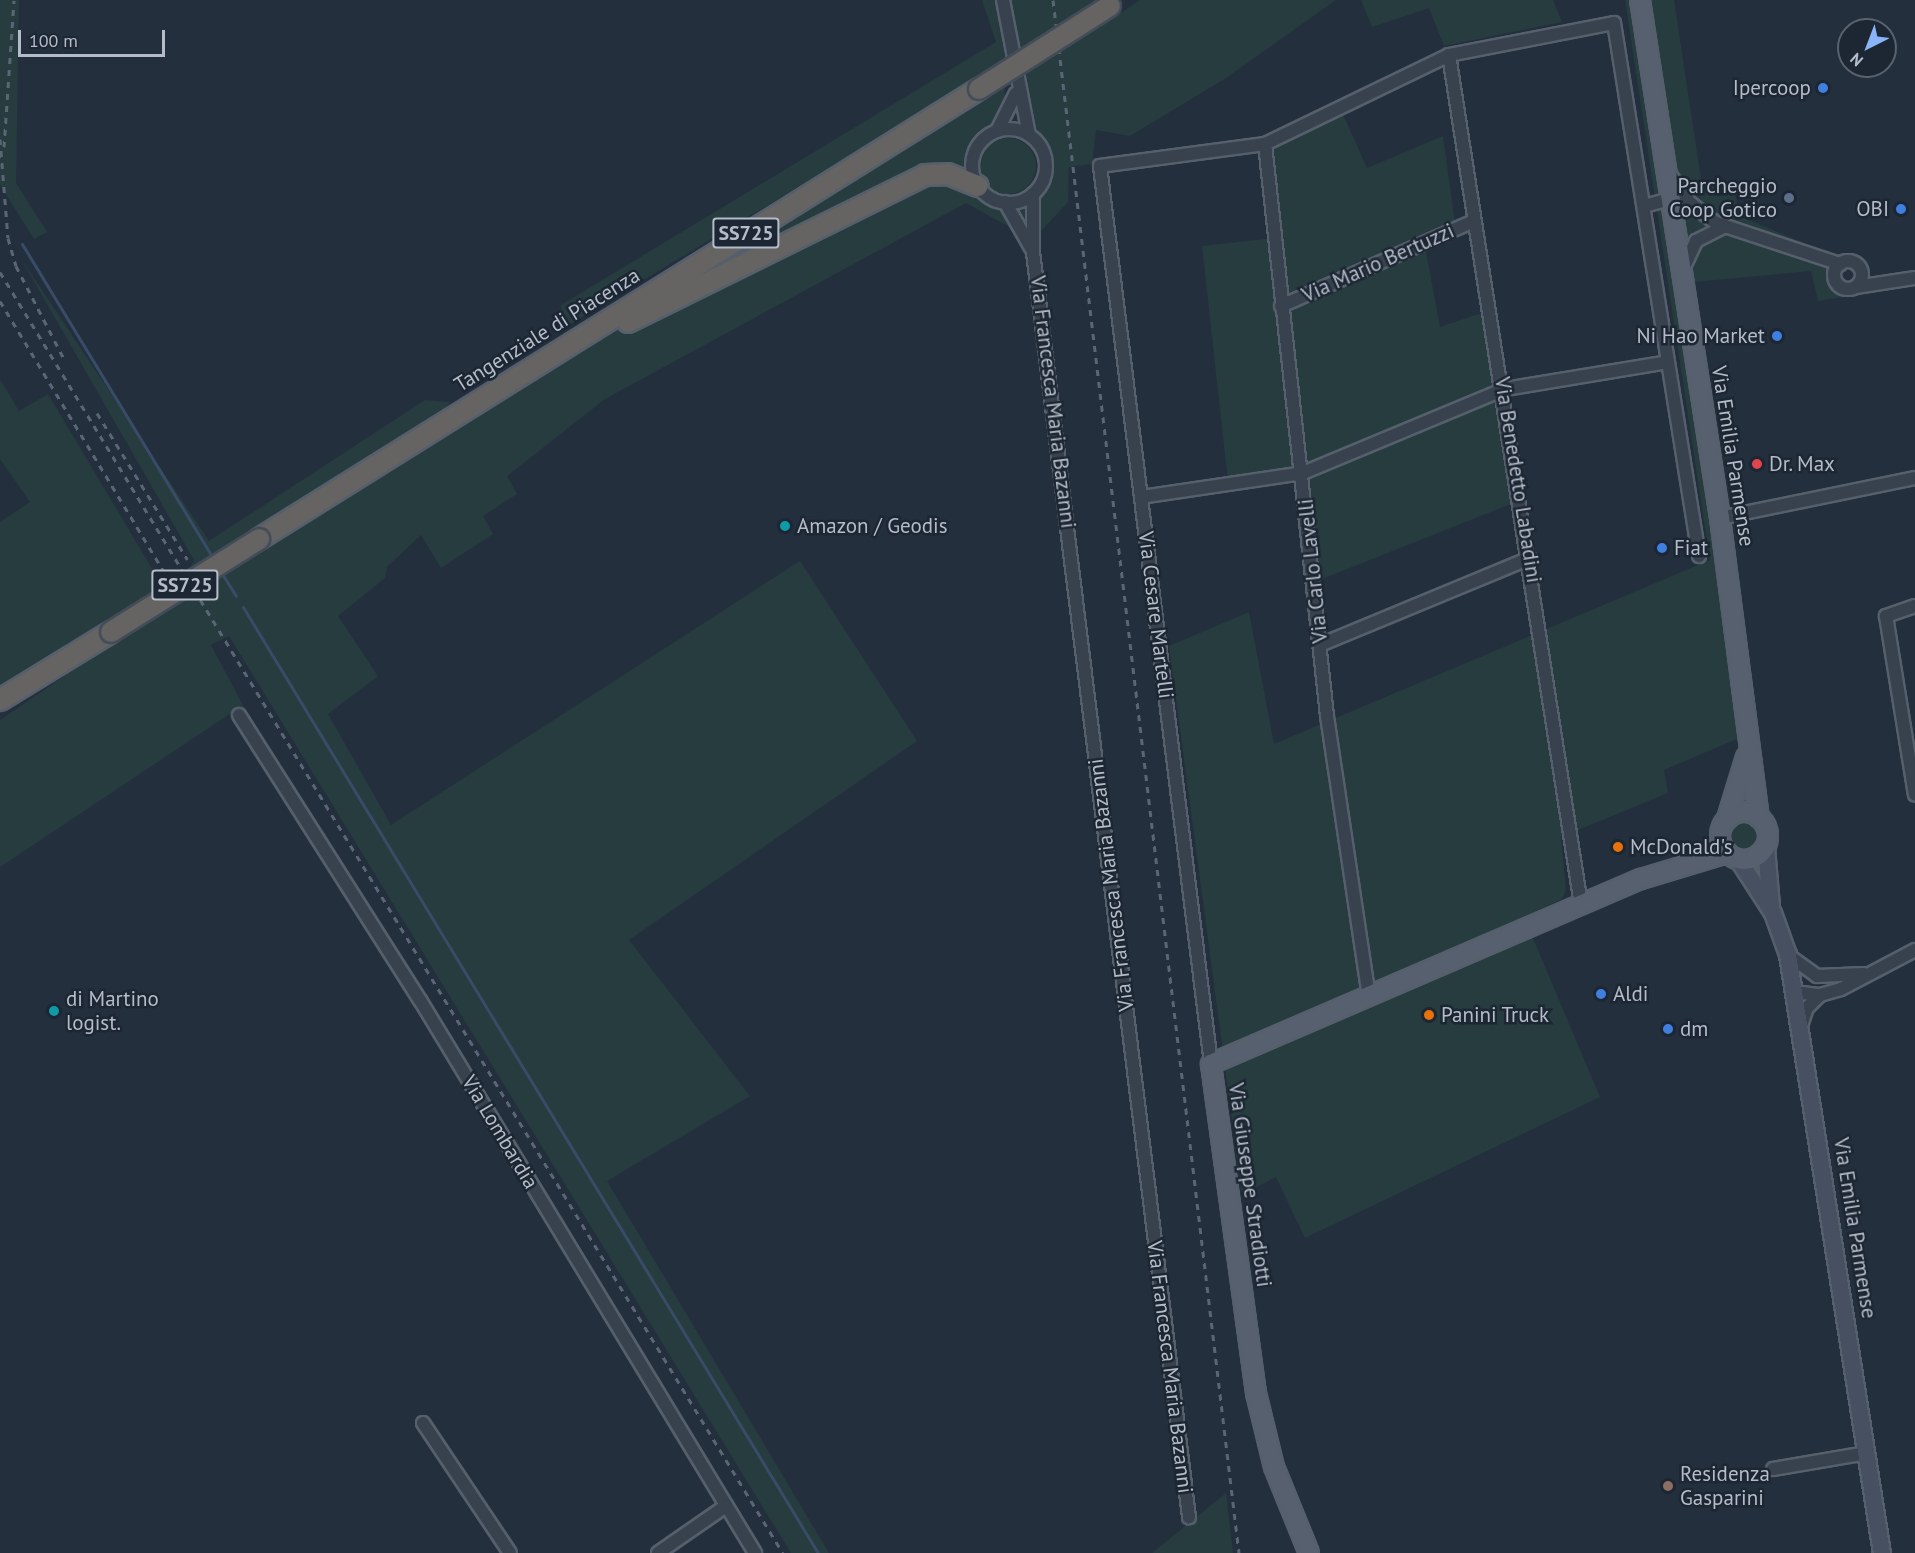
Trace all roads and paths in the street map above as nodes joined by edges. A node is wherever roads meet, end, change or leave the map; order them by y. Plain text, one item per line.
1 (1003, 0) edge
2 (1640, 0) edge
3 (1115, 3) edge
4 (1449, 55) junction
5 (1016, 91) junction
6 (997, 131) junction
7 (1029, 135) junction
8 (1265, 144) junction
9 (1666, 167) junction
10 (978, 186) junction
11 (1033, 194) junction
12 (1671, 199) junction
13 (1005, 202) junction
14 (1644, 207) junction
15 (1474, 221) junction
16 (1725, 226) junction
17 (1033, 252) junction
18 (1817, 258) junction
19 (1840, 264) junction
20 (1682, 272) junction
21 (1863, 275) junction
22 (1834, 277) junction
23 (1915, 278) edge
24 (1883, 284) junction
25 (1856, 287) junction
26 (1281, 306) junction
27 (1668, 362) junction
28 (514, 379) junction
29 (1505, 388) junction
30 (1303, 473) junction
31 (1915, 478) edge
32 (1141, 497) junction
33 (1720, 518) junction
34 (1700, 556) dead end
35 (1530, 558) junction
36 (1915, 606) edge
37 (1320, 645) junction
38 (4, 698) edge
39 (239, 715) dead end
40 (1751, 740) junction
41 (1912, 761) edge
42 (1915, 795) edge
43 (1759, 817) junction
44 (1724, 825) junction
45 (1766, 846) junction
46 (1733, 856) junction
47 (1641, 879) junction
48 (1581, 905) junction
49 (1773, 913) junction
50 (1915, 950) edge
51 (1788, 954) junction
52 (1871, 972) junction
53 (1794, 992) junction
54 (1820, 994) junction
55 (1369, 996) junction
56 (1801, 1036) junction
57 (1211, 1064) junction
58 (423, 1423) dead end
59 (1867, 1454) junction
60 (1773, 1470) dead end
61 (726, 1506) junction
62 (1189, 1517) dead end
63 (510, 1553) edge
64 (658, 1553) edge
65 (755, 1553) edge
66 (1310, 1553) edge
67 (1882, 1553) edge

1 - 5 street
2 - 9 main road, Via Emilia Parmense
3 - 28 highway, Tangenziale di Piacenza / SS725, bridge
4 - 8 street
4 - 14 street
4 - 15 street, Via Benedetto Labadini
5 - 6 street
5 - 7 street
6 - 7 street
6 - 10 street
7 - 11 street
8 - 26 street, Via Carlo Lavelli
8 - 32 street, Via Cesare Martelli
9 - 12 main road, Via Emilia Parmense
9 - 16 street
10 - 13 street
10 - 28 highway
11 - 13 street
11 - 17 street, Via Francesca Maria Bazanni
12 - 14 street
12 - 20 main road, Via Emilia Parmense
13 - 17 street
14 - 27 street
15 - 26 street, Via Mario Bertuzzi
15 - 29 street, Via Benedetto Labadini
16 - 18 street
16 - 20 street
17 - 62 street, Via Francesca Maria Bazanni
18 - 19 street
18 - 22 street
19 - 21 street
19 - 22 street
20 - 33 main road, Via Emilia Parmense
21 - 24 street
21 - 25 street
22 - 25 street
23 - 24 street
24 - 25 street
26 - 30 street, Via Carlo Lavelli
27 - 29 street
27 - 34 street
28 - 38 highway, Tangenziale di Piacenza / SS725, bridge
29 - 30 street
29 - 35 street, Via Benedetto Labadini
30 - 32 street
30 - 37 street, Via Carlo Lavelli
31 - 33 street
32 - 57 street, Via Cesare Martelli
33 - 40 main road, Via Emilia Parmense
35 - 37 street
35 - 48 street, Via Benedetto Labadini
36 - 41 street
37 - 55 street, Via Carlo Lavelli
39 - 61 street, Via Lombardia
40 - 43 main road, Via Emilia Parmense
40 - 44 main road, Via Emilia Parmense
41 - 42 street
43 - 44 main road
43 - 45 main road
44 - 46 main road
44 - 47 main road, Via Giuseppe Stradiotti
45 - 46 main road
45 - 49 main road, Via Emilia Parmense
46 - 47 main road, Via Giuseppe Stradiotti
46 - 49 main road, Via Emilia Parmense
47 - 48 main road, Via Giuseppe Stradiotti
48 - 55 main road, Via Giuseppe Stradiotti
49 - 51 main road, Via Emilia Parmense
50 - 52 street
51 - 52 street
51 - 53 main road, Via Emilia Parmense
52 - 54 street
53 - 54 street
53 - 56 main road, Via Emilia Parmense
54 - 56 street
55 - 57 main road, Via Giuseppe Stradiotti
56 - 59 main road, Via Emilia Parmense
57 - 66 main road, Via Giuseppe Stradiotti
58 - 63 street
59 - 60 street
59 - 67 main road, Via Emilia Parmense
61 - 64 street
61 - 65 street, Via Lombardia

